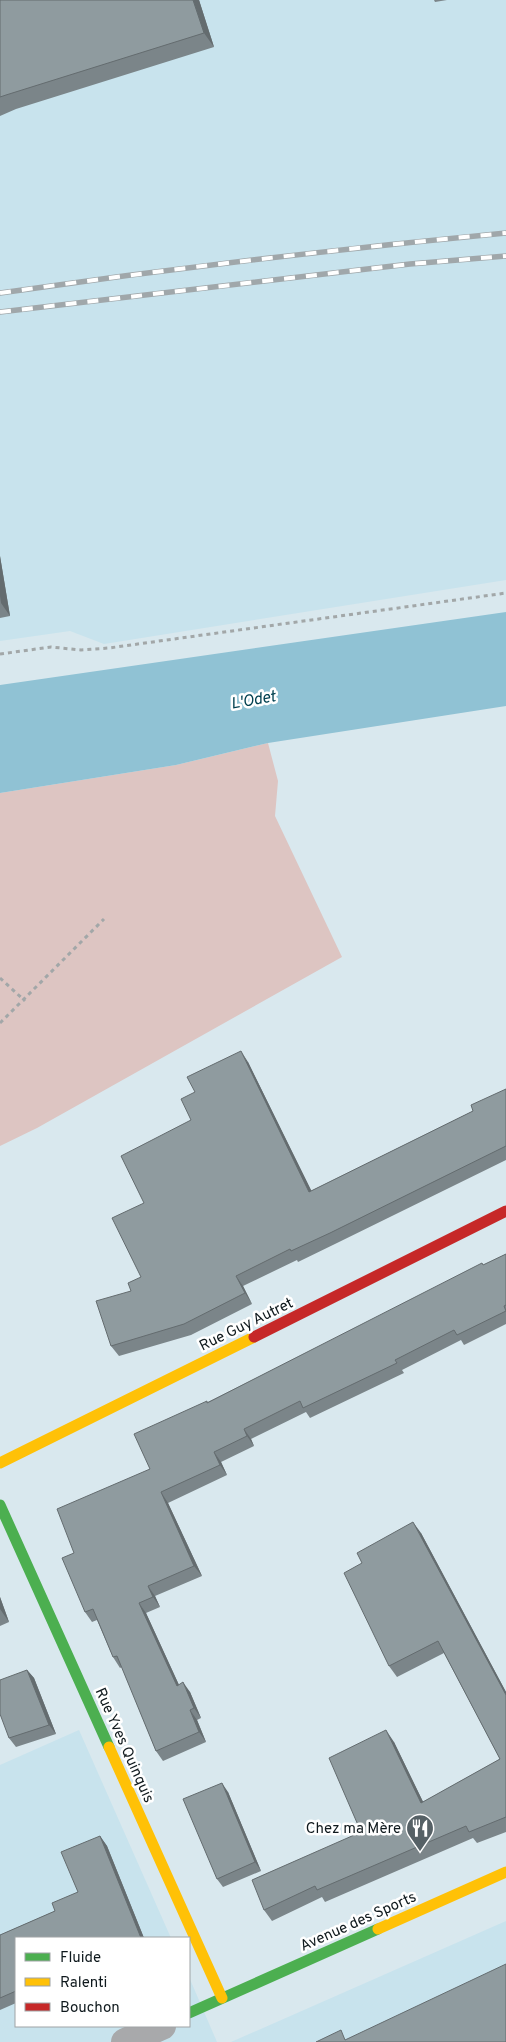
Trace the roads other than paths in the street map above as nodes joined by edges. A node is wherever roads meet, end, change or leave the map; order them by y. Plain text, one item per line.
1 (506, 1212) edge
2 (0, 1463) edge
3 (0, 1505) edge
4 (506, 1872) edge
5 (222, 1998) junction
6 (190, 2013) edge
7 (160, 2027) edge
8 (125, 2042) edge

1 - 2 street, Rue Guy Autret
3 - 5 street, Rue Yves Quinquis
4 - 5 street, Avenue des Sports
5 - 6 street, Avenue des Sports
7 - 8 street

